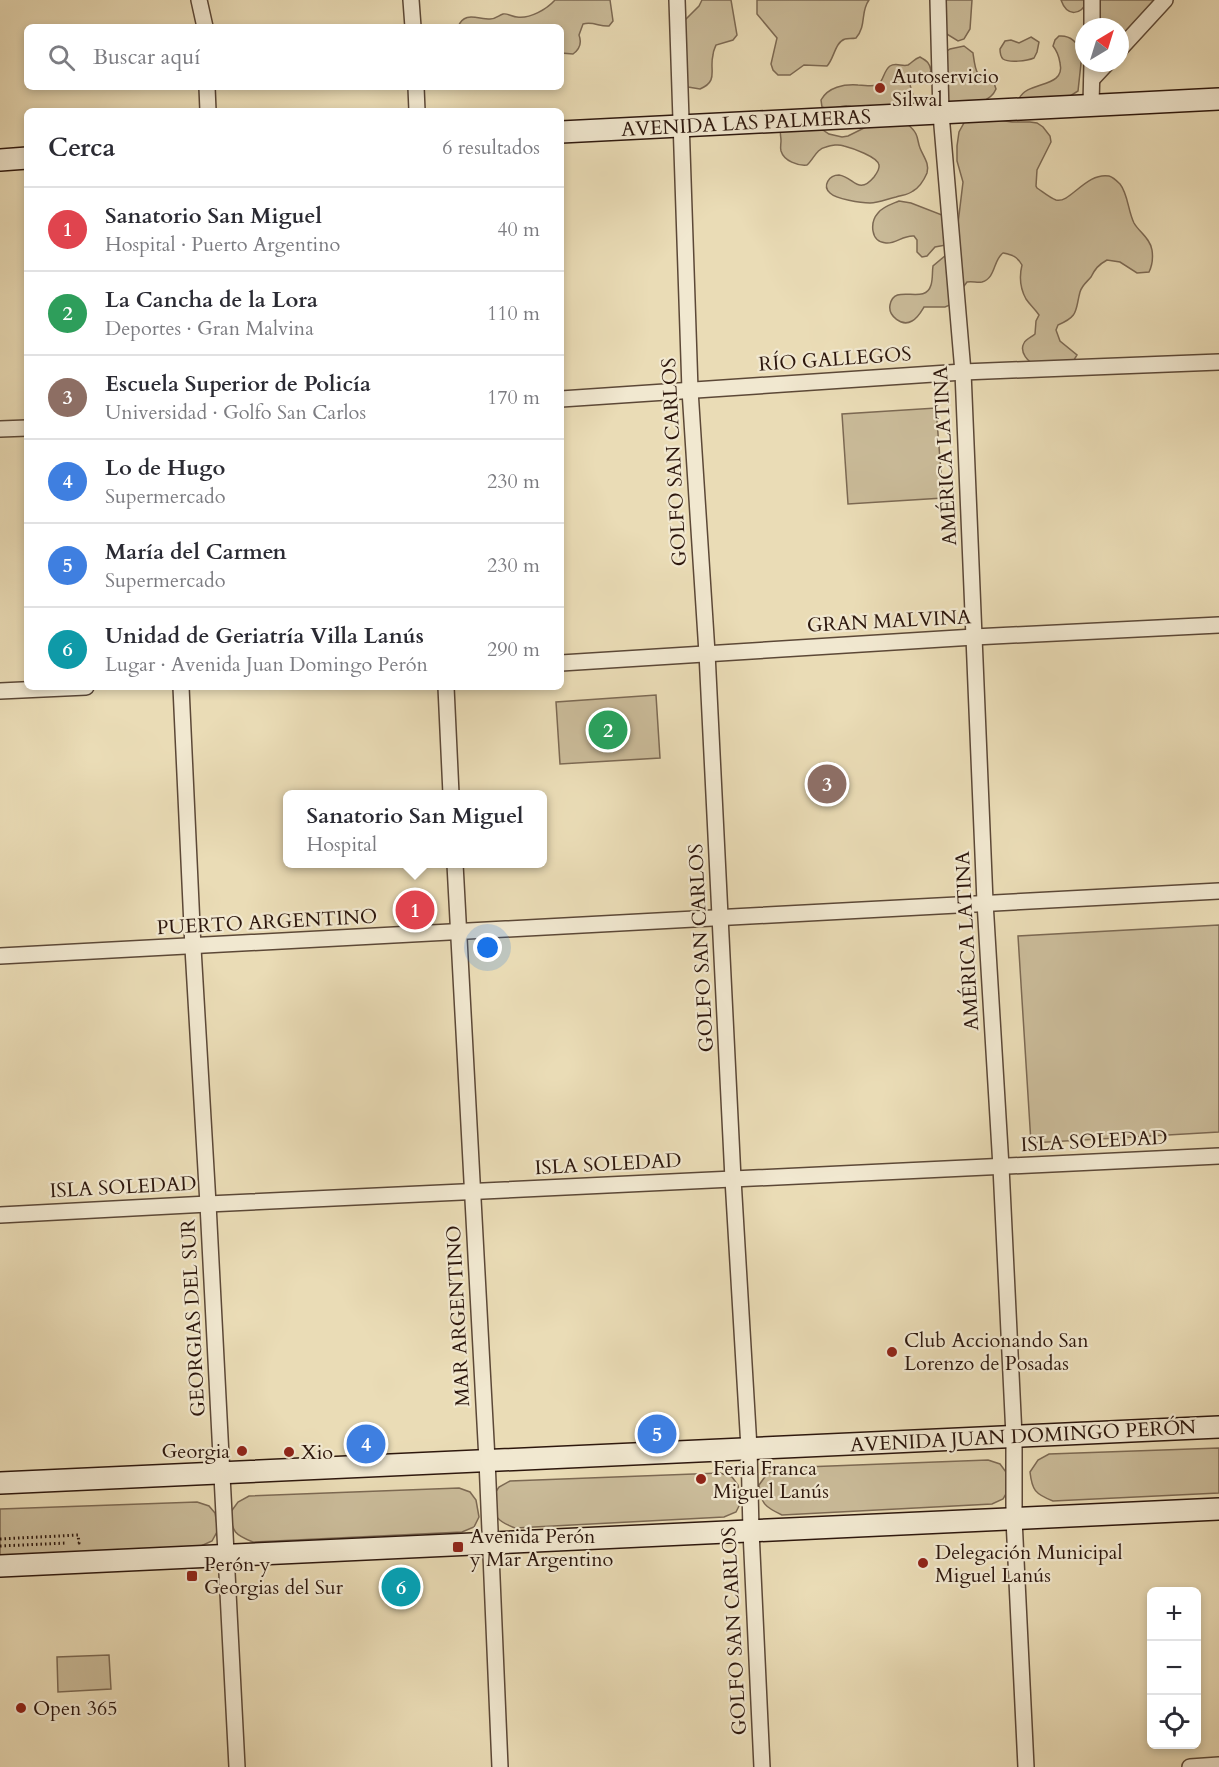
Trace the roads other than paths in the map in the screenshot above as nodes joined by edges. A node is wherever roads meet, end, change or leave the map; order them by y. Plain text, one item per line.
1 (199, 0) edge
2 (411, 0) edge
3 (677, 0) edge
4 (938, 0) edge
5 (1092, 0) edge
6 (1165, 0) edge
7 (1092, 18) edge
8 (204, 24) edge
9 (412, 24) edge
10 (1129, 39) edge
11 (1092, 72) edge
12 (1099, 72) edge
13 (1092, 79) junction
14 (207, 90) edge
15 (416, 90) edge
16 (1219, 99) edge
17 (1091, 105) junction
18 (208, 108) edge
19 (417, 108) edge
20 (941, 114) junction
21 (682, 126) junction
22 (564, 132) edge
23 (24, 158) edge
24 (0, 160) edge
25 (1219, 362) edge
26 (963, 372) junction
27 (690, 390) junction
28 (564, 399) edge
29 (24, 428) edge
30 (0, 429) edge
31 (1219, 625) edge
32 (974, 637) junction
33 (707, 653) junction
34 (564, 663) edge
35 (24, 690) edge
36 (181, 690) edge
37 (446, 690) edge
38 (0, 691) edge
39 (451, 790) edge
40 (454, 868) edge
41 (1219, 891) edge
42 (985, 902) junction
43 (721, 918) junction
44 (458, 933) junction
45 (193, 948) junction
46 (0, 956) edge
47 (1219, 1156) edge
48 (1001, 1167) junction
49 (733, 1179) junction
50 (472, 1191) junction
51 (208, 1204) junction
52 (0, 1215) edge
53 (1219, 1427) edge
54 (1014, 1436) junction
55 (749, 1448) junction
56 (487, 1461) junction
57 (221, 1473) junction
58 (0, 1483) edge
59 (1219, 1509) edge
60 (1014, 1519) junction
61 (751, 1531) junction
62 (490, 1543) junction
63 (226, 1555) junction
64 (0, 1566) edge
65 (1219, 1765) edge
66 (237, 1767) edge
67 (500, 1767) edge
68 (762, 1767) edge
69 (1026, 1767) edge
70 (1190, 1767) edge

1 - 8 street
2 - 9 street
3 - 21 street, GOLFO SAN CARLOS
4 - 20 street, AMÉRICA LATINA
5 - 7 street
6 - 10 street
11 - 13 street
12 - 13 street
13 - 17 street
14 - 18 street
15 - 19 street
16 - 17 main road, AVENIDA LAS PALMERAS
17 - 20 main road, AVENIDA LAS PALMERAS
20 - 21 main road, AVENIDA LAS PALMERAS
20 - 26 street, AMÉRICA LATINA
21 - 22 main road, AVENIDA LAS PALMERAS
21 - 27 street, GOLFO SAN CARLOS
23 - 24 main road
25 - 26 street, RÍO GALLEGOS
26 - 27 street, RÍO GALLEGOS
26 - 32 street, AMÉRICA LATINA
27 - 28 street, RÍO GALLEGOS
27 - 33 street, GOLFO SAN CARLOS
29 - 30 street
31 - 32 street, GRAN MALVINA
32 - 33 street, GRAN MALVINA
32 - 42 street, AMÉRICA LATINA
33 - 34 street, GRAN MALVINA
33 - 43 street, GOLFO SAN CARLOS
35 - 38 street
36 - 45 street, GEORGIAS DEL SUR
37 - 39 street
40 - 44 street, MAR ARGENTINO
41 - 42 street, PUERTO ARGENTINO
42 - 43 street, PUERTO ARGENTINO
42 - 48 street, AMÉRICA LATINA
43 - 44 street, PUERTO ARGENTINO
43 - 49 street, GOLFO SAN CARLOS
44 - 45 street, PUERTO ARGENTINO
44 - 50 street, MAR ARGENTINO
45 - 46 street, PUERTO ARGENTINO
45 - 51 street, GEORGIAS DEL SUR
47 - 48 street, ISLA SOLEDAD
48 - 49 street, ISLA SOLEDAD
48 - 54 street, AMÉRICA LATINA
49 - 50 street, ISLA SOLEDAD
49 - 55 street, GOLFO SAN CARLOS
50 - 51 street, ISLA SOLEDAD
50 - 56 street, MAR ARGENTINO
51 - 52 street, ISLA SOLEDAD
51 - 57 street, GEORGIAS DEL SUR
53 - 54 main road, AVENIDA JUAN DOMINGO PERÓN
54 - 55 main road, AVENIDA JUAN DOMINGO PERÓN
54 - 60 street, AMÉRICA LATINA
55 - 56 main road, AVENIDA JUAN DOMINGO PERÓN
55 - 61 street, GOLFO SAN CARLOS
56 - 57 main road, AVENIDA JUAN DOMINGO PERÓN
56 - 62 street, MAR ARGENTINO
57 - 58 main road, AVENIDA JUAN DOMINGO PERÓN
57 - 63 street, GEORGIAS DEL SUR
59 - 60 main road
60 - 61 main road
60 - 69 street, AMÉRICA LATINA
61 - 62 main road
61 - 68 street, GOLFO SAN CARLOS
62 - 63 main road
62 - 67 street, MAR ARGENTINO
63 - 64 main road
63 - 66 street, GEORGIAS DEL SUR
65 - 70 street

